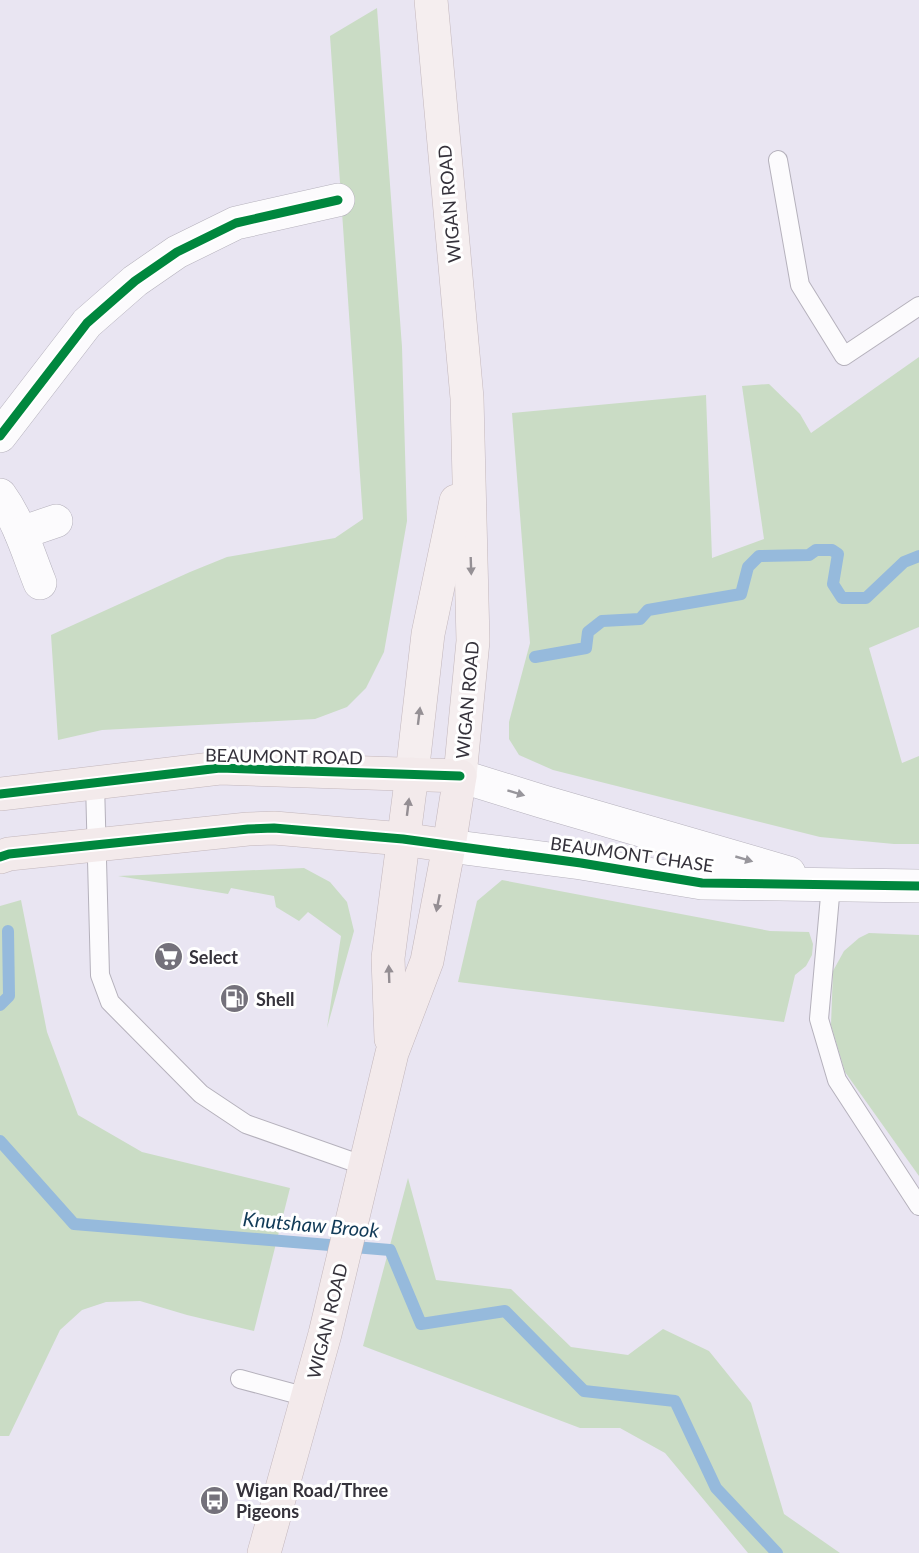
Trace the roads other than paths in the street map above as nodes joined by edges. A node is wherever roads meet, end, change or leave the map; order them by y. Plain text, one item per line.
1 (431, 0) edge
2 (778, 160) dead end
3 (338, 200) dead end
4 (919, 306) edge
5 (0, 436) edge
6 (467, 445) junction
7 (0, 495) edge
8 (56, 521) dead end
9 (21, 533) junction
10 (40, 583) dead end
11 (412, 774) junction
12 (460, 776) junction
13 (95, 783) junction
14 (0, 794) edge
15 (403, 840) junction
16 (96, 844) junction
17 (449, 846) junction
18 (0, 857) edge
19 (831, 885) junction
20 (919, 886) edge
21 (392, 1053) junction
22 (365, 1166) junction
23 (919, 1206) edge
24 (240, 1379) dead end
25 (307, 1397) junction
26 (264, 1553) edge

1 - 6 main road, WIGAN ROAD
2 - 4 lane
3 - 5 street
11 -> 6 main road, WIGAN ROAD
6 -> 12 main road, WIGAN ROAD
7 - 9 street
8 - 9 street
9 - 10 street
11 - 12 highway, BEAUMONT ROAD
11 - 13 highway, BEAUMONT ROAD
15 -> 11 highway, WIGAN ROAD
12 - 17 highway, WIGAN ROAD
12 -> 19 street, BEAUMONT CHASE
13 - 14 highway, BEAUMONT ROAD
13 - 16 lane
15 - 16 highway
15 - 17 highway
21 -> 15 highway, WIGAN ROAD
16 - 18 highway
16 - 22 lane
17 - 19 street, BEAUMONT CHASE
17 -> 21 highway, WIGAN ROAD
19 - 20 street, BEAUMONT CHASE
19 - 23 lane
21 - 22 highway, WIGAN ROAD
22 - 25 highway, WIGAN ROAD
24 - 25 lane
25 - 26 highway, WIGAN ROAD

